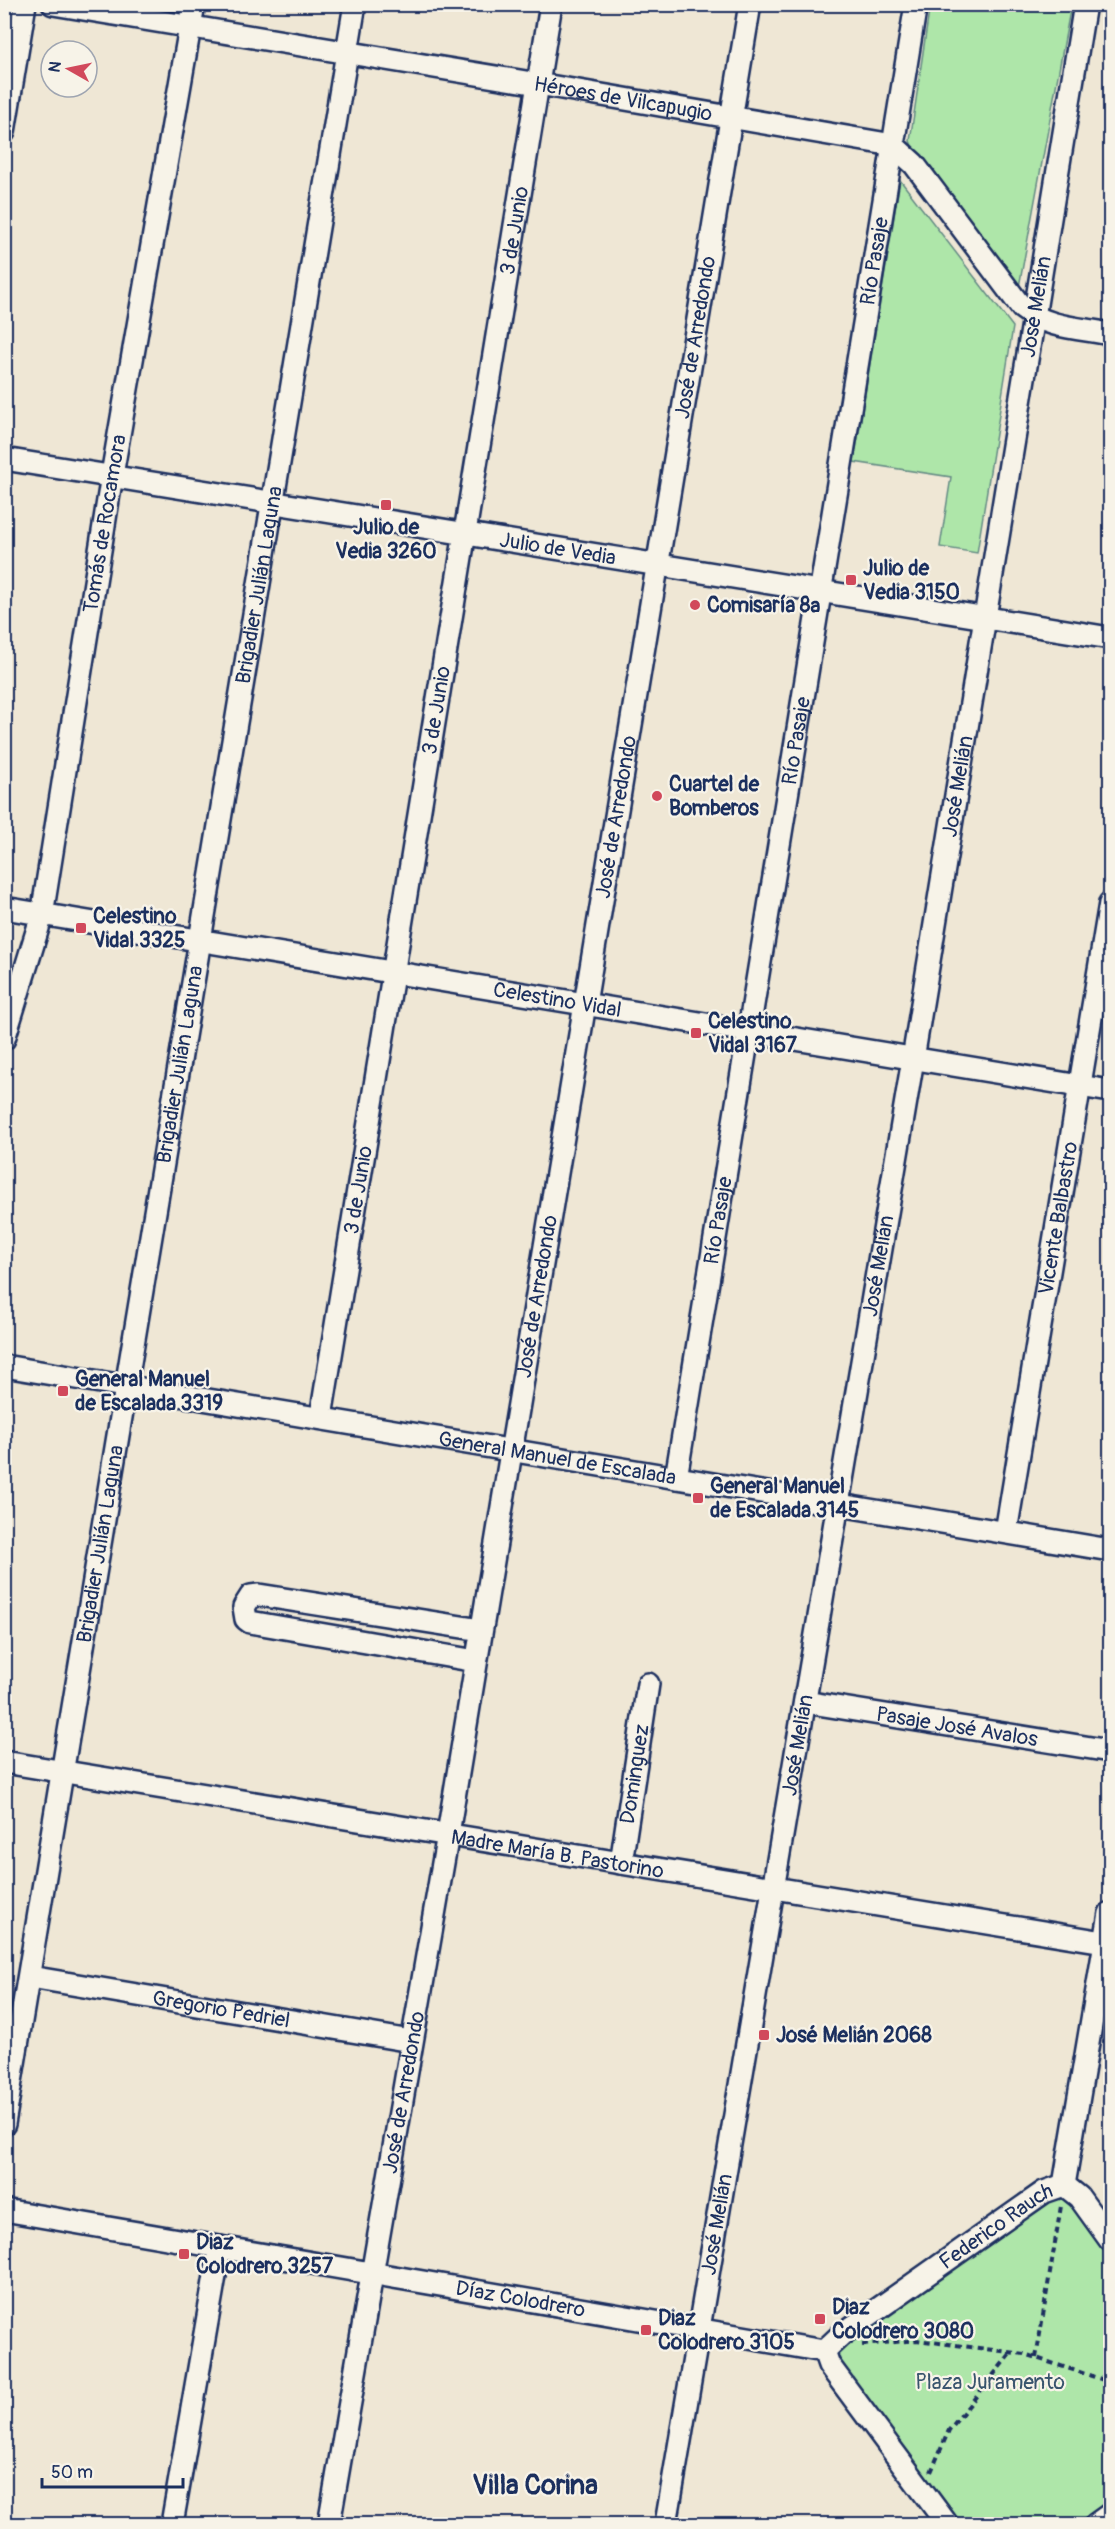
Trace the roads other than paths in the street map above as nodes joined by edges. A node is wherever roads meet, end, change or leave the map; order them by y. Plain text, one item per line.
1 (26, 4) edge
2 (53, 4) edge
3 (194, 4) edge
4 (356, 4) edge
5 (551, 4) edge
6 (750, 4) edge
7 (916, 4) edge
8 (1085, 4) edge
9 (191, 27) junction
10 (347, 54) junction
11 (538, 84) junction
12 (732, 117) junction
13 (4, 132) edge
14 (893, 146) junction
15 (1035, 318) junction
16 (1110, 334) edge
17 (4, 459) edge
18 (112, 475) junction
19 (272, 501) junction
20 (465, 532) junction
21 (659, 565) junction
22 (822, 591) junction
23 (986, 617) junction
24 (1110, 638) edge
25 (1110, 903) edge
26 (4, 908) edge
27 (42, 915) junction
28 (200, 939) junction
29 (394, 971) junction
30 (585, 1003) junction
31 (749, 1030) junction
32 (4, 1039) edge
33 (913, 1059) junction
34 (1080, 1086) junction
35 (1110, 1091) edge
36 (4, 1366) edge
37 (126, 1384) junction
38 (321, 1418) junction
39 (510, 1449) junction
40 (676, 1478) junction
41 (839, 1504) junction
42 (1006, 1532) junction
43 (1110, 1550) edge
44 (481, 1630) junction
45 (476, 1661) junction
46 (648, 1684) dead end
47 (806, 1702) junction
48 (1110, 1751) edge
49 (4, 1762) edge
50 (62, 1772) junction
51 (448, 1834) junction
52 (621, 1863) junction
53 (773, 1890) junction
54 (1110, 1913) edge
55 (1108, 1942) edge
56 (30, 1977) junction
57 (411, 2041) junction
58 (4, 2124) edge
59 (1064, 2185) junction
60 (4, 2210) edge
61 (1110, 2240) edge
62 (220, 2247) junction
63 (371, 2273) junction
64 (699, 2330) junction
65 (824, 2350) junction
66 (1110, 2514) edge
67 (172, 2524) edge
68 (329, 2524) edge
69 (666, 2524) edge
70 (947, 2524) edge
71 (1096, 2524) edge

1 - 13 street
2 - 9 street, Héroes de Vilcapugio
3 - 9 street, Tomás de Rocamora
4 - 10 street, Brigadier Julián Laguna
5 - 11 street, 3 de Junio
6 - 12 street, José de Arredondo
7 - 14 street, Río Pasaje
8 - 15 street, José Melián
9 - 10 street, Héroes de Vilcapugio
9 - 18 street, Tomás de Rocamora
10 - 11 street, Héroes de Vilcapugio
10 - 19 street, Brigadier Julián Laguna
11 - 12 street, Héroes de Vilcapugio
11 - 20 street, 3 de Junio
12 - 14 street, Héroes de Vilcapugio
12 - 21 street, José de Arredondo
14 - 15 street
14 - 22 street, Río Pasaje
15 - 16 street
15 - 23 street, José Melián
17 - 18 street, Julio de Vedia
18 - 19 street, Julio de Vedia
18 - 27 street, Tomás de Rocamora
19 - 20 street, Julio de Vedia
19 - 28 street, Brigadier Julián Laguna
20 - 21 street, Julio de Vedia
20 - 29 street, 3 de Junio
21 - 22 street, Julio de Vedia
21 - 30 street, José de Arredondo
22 - 23 street, Julio de Vedia
22 - 31 street, Río Pasaje
23 - 24 street, Julio de Vedia
23 - 33 street, José Melián
25 - 34 street, Vicente Balbastro
26 - 27 street, Celestino Vidal
27 - 28 street, Celestino Vidal
27 - 32 street, Tomás de Rocamora
28 - 29 street, Celestino Vidal
28 - 37 street, Brigadier Julián Laguna
29 - 30 street, Celestino Vidal
29 - 38 street, 3 de Junio
30 - 31 street, Celestino Vidal
30 - 39 street, José de Arredondo
31 - 33 street, Celestino Vidal
31 - 40 street, Río Pasaje
33 - 34 street, Celestino Vidal
33 - 41 street, José Melián
34 - 35 street, Celestino Vidal
34 - 42 street, Vicente Balbastro
36 - 37 street, General Manuel de Escalada
37 - 38 street, General Manuel de Escalada
37 - 50 street, Brigadier Julián Laguna
38 - 39 street, General Manuel de Escalada
39 - 40 street, General Manuel de Escalada
39 - 44 street, José de Arredondo
40 - 41 street, General Manuel de Escalada
41 - 42 street, General Manuel de Escalada
41 - 47 street, José Melián
42 - 43 street, General Manuel de Escalada
44 - 45 street, José de Arredondo
44 - 45 street
45 - 51 street, José de Arredondo
46 - 52 street, Dominguez
47 - 48 street, Pasaje José Avalos
47 - 53 street, José Melián
49 - 50 street, Madre María B. Pastorino
50 - 51 street, Madre María B. Pastorino
50 - 56 street, Brigadier Julián Laguna
51 - 52 street, Madre María B. Pastorino
51 - 57 street, José de Arredondo
52 - 53 street, Madre María B. Pastorino
53 - 55 street, Madre María B. Pastorino
53 - 64 street, José Melián
54 - 55 street, Federico Rauch
55 - 59 street, Federico Rauch
56 - 57 street, Gregorio Pedriel
56 - 58 street, Brigadier Julián Laguna
57 - 63 street, José de Arredondo
59 - 61 street
59 - 65 street, Federico Rauch
60 - 62 street, Díaz Colodrero
62 - 63 street, Díaz Colodrero
62 - 67 street
63 - 64 street, Díaz Colodrero
63 - 68 street, José de Arredondo
64 - 65 street, Díaz Colodrero
64 - 69 street, José Melián
65 - 70 street
66 - 71 street

